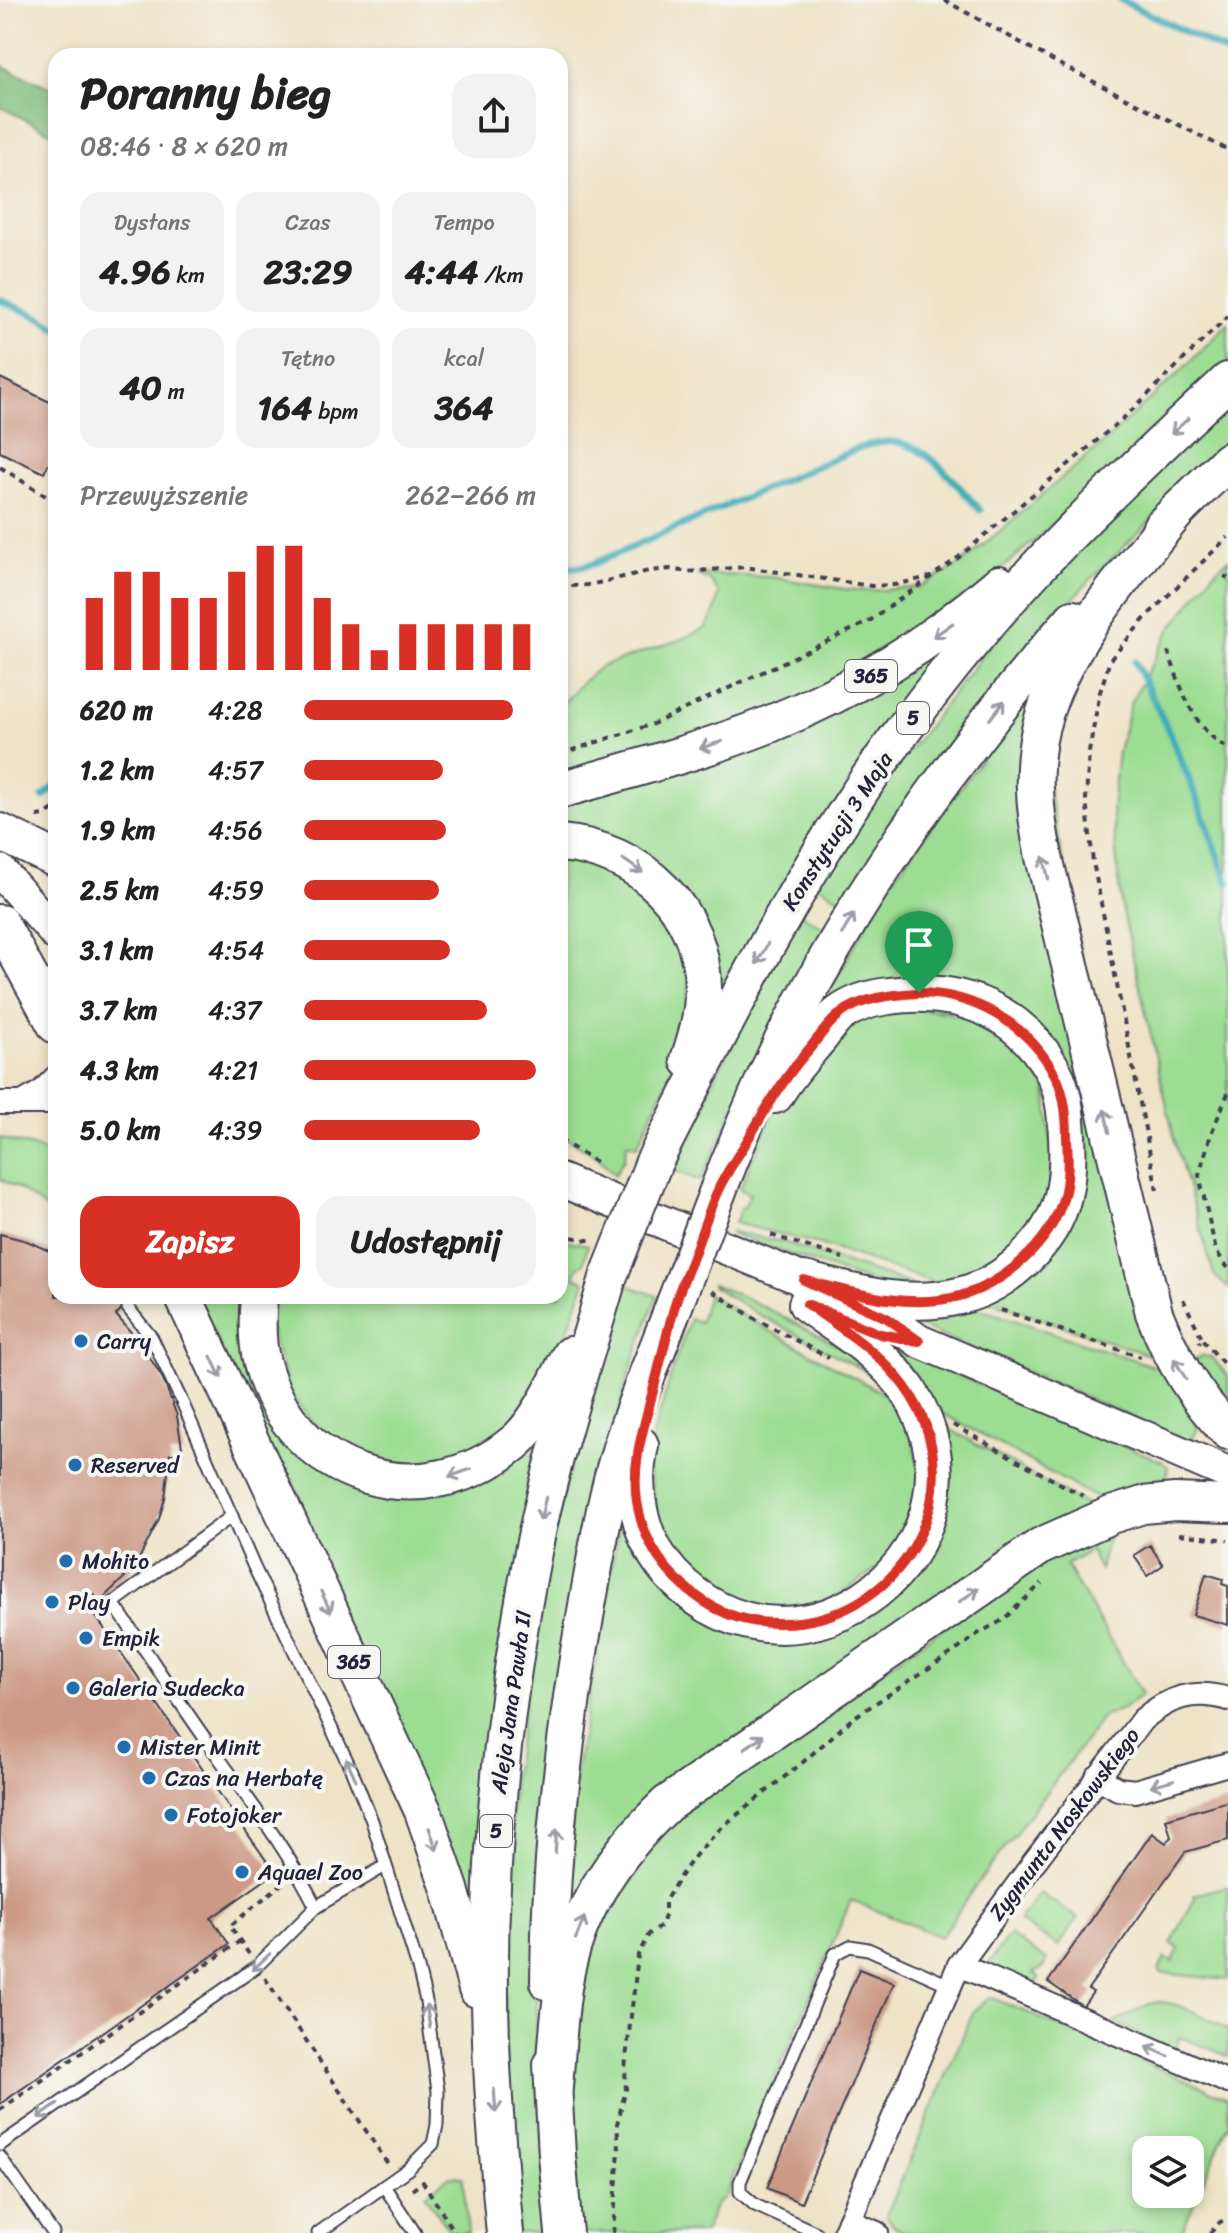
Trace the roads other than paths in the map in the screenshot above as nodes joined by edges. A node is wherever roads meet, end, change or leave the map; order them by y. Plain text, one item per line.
1 (1228, 381) edge
2 (1228, 461) edge
3 (1132, 472) junction
4 (1178, 510) junction
5 (568, 788) edge
6 (0, 832) edge
7 (568, 844) edge
8 (48, 855) edge
9 (0, 871) edge
10 (0, 923) edge
11 (48, 925) edge
12 (48, 1010) edge
13 (48, 1085) edge
14 (24, 1102) junction
15 (0, 1103) edge
16 (48, 1103) edge
17 (654, 1162) junction
18 (568, 1184) edge
19 (719, 1188) junction
20 (568, 1204) edge
21 (608, 1278) junction
22 (805, 1292) junction
23 (675, 1303) junction
24 (187, 1304) edge
25 (258, 1304) edge
26 (128, 1308) dead end
27 (1228, 1431) edge
28 (1228, 1473) edge
29 (1228, 1504) edge
30 (232, 1516) junction
31 (1228, 1699) edge
32 (1228, 1764) edge
33 (1097, 1777) junction
34 (385, 1866) junction
35 (316, 1907) junction
36 (959, 1965) junction
37 (949, 1985) junction
38 (491, 2041) junction
39 (1228, 2082) edge
40 (554, 2087) junction
41 (0, 2145) edge
42 (0, 2157) edge
43 (384, 2186) junction
44 (847, 2227) edge
45 (53, 2233) edge
46 (318, 2233) edge
47 (415, 2233) edge
48 (505, 2233) edge
49 (564, 2233) edge
50 (817, 2233) edge
51 (877, 2233) edge

1 -> 3 main road, Konstytucji 3 Maja / 5
2 - 4 main road
3 -> 5 main road, 365
3 -> 17 main road, Konstytucji 3 Maja / 5
19 -> 4 main road
27 -> 4 main road
6 - 8 main road
7 -> 17 main road
9 - 11 main road
10 - 12 main road
13 - 14 street
14 - 15 street
14 - 16 street
17 - 21 main road, Konstytucji 3 Maja / 5, bridge
18 - 22 main road
19 - 22 main road
19 - 23 main road, bridge
20 - 22 main road
21 -> 25 main road
21 -> 38 main road, Aleja Jana Pawła II / 5
22 - 23 main road
22 - 28 main road
40 -> 23 main road
24 -> 38 main road, 365
26 - 30 lane
40 -> 29 main road
34 -> 30 lane
30 - 35 lane
31 - 33 street, Zygmunta Noskowskiego
32 -> 33 street
33 - 36 street, Zygmunta Noskowskiego
34 - 35 lane
43 -> 34 lane
35 -> 41 lane
36 - 37 street, Zygmunta Noskowskiego
39 -> 36 street
37 - 44 street, Zygmunta Noskowskiego
37 - 50 lane
38 -> 48 main road, Aleja Jana Pawła II / 5
40 - 49 main road
42 - 45 lane
43 - 46 lane
43 - 47 lane
44 - 51 street, Zygmunta Noskowskiego

